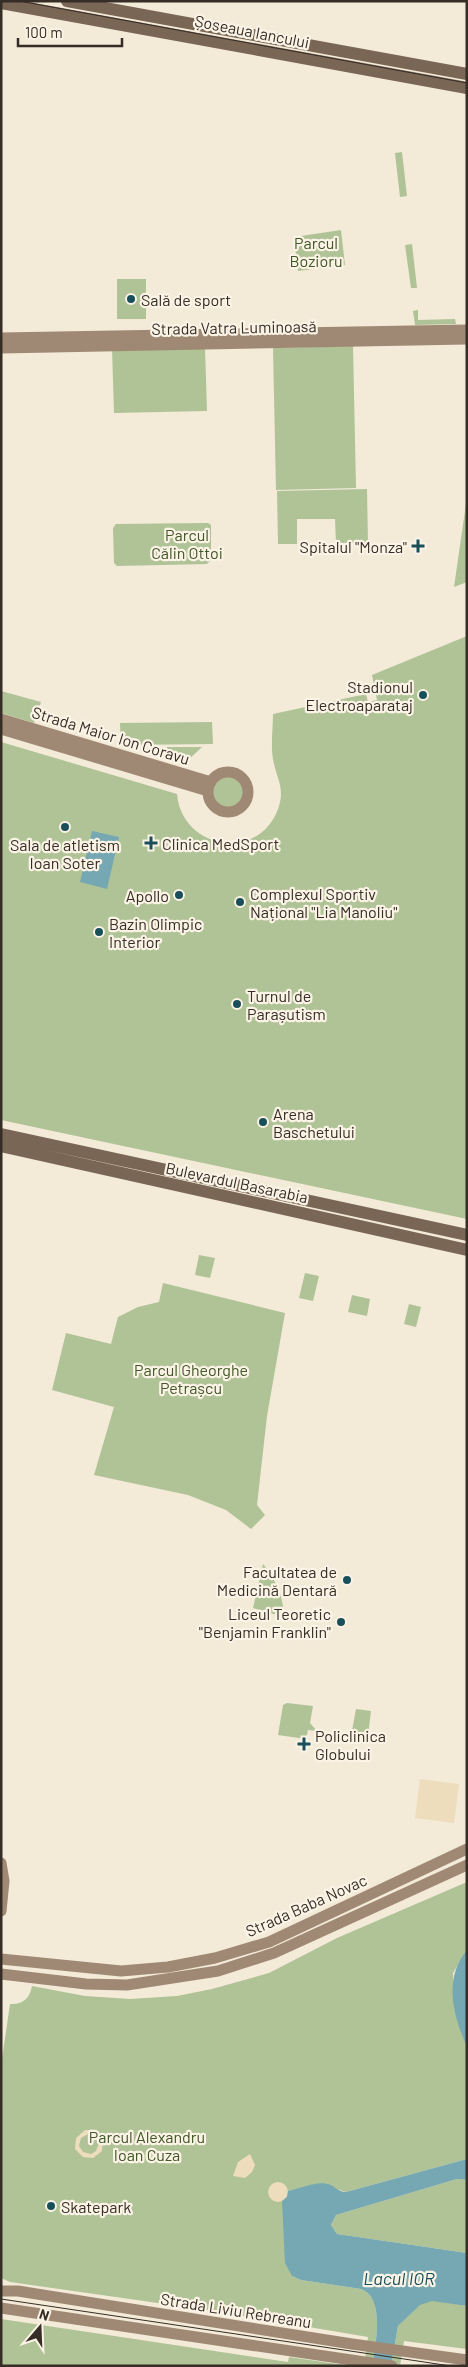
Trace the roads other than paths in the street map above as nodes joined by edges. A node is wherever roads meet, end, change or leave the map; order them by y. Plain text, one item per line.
1 (67, 1) edge
2 (1, 4) edge
3 (467, 74) edge
4 (467, 88) edge
5 (467, 330) edge
6 (1, 338) edge
7 (467, 339) edge
8 (1, 348) edge
9 (1, 719) edge
10 (1, 729) edge
11 (66, 743) junction
12 (209, 786) dead end
13 (1, 1134) edge
14 (1, 1146) edge
15 (467, 1235) edge
16 (467, 1250) edge
17 (467, 1849) edge
18 (1, 1863) edge
19 (467, 1865) edge
20 (1, 1911) edge
21 (1, 1960) edge
22 (1, 1974) edge
23 (1, 2291) edge
24 (1, 2308) edge
25 (467, 2360) edge
26 (392, 2366) edge

1 - 3 main road, Șoseaua Iancului
2 - 4 main road, Șoseaua Iancului
5 - 6 main road, Strada Vatra Luminoasă
7 - 8 main road, Strada Vatra Luminoasă
9 - 11 main road, Strada Maior Ion Coravu
10 - 11 main road, Strada Maior Ion Coravu
11 - 12 main road, Strada Maior Ion Coravu
13 - 15 main road, Bulevardul Basarabia
14 - 16 main road, Bulevardul Basarabia
17 - 21 main road, Strada Baba Novac
18 - 20 main road
19 - 22 main road, Strada Baba Novac
23 - 25 main road, Strada Liviu Rebreanu
24 - 26 main road, Strada Liviu Rebreanu

